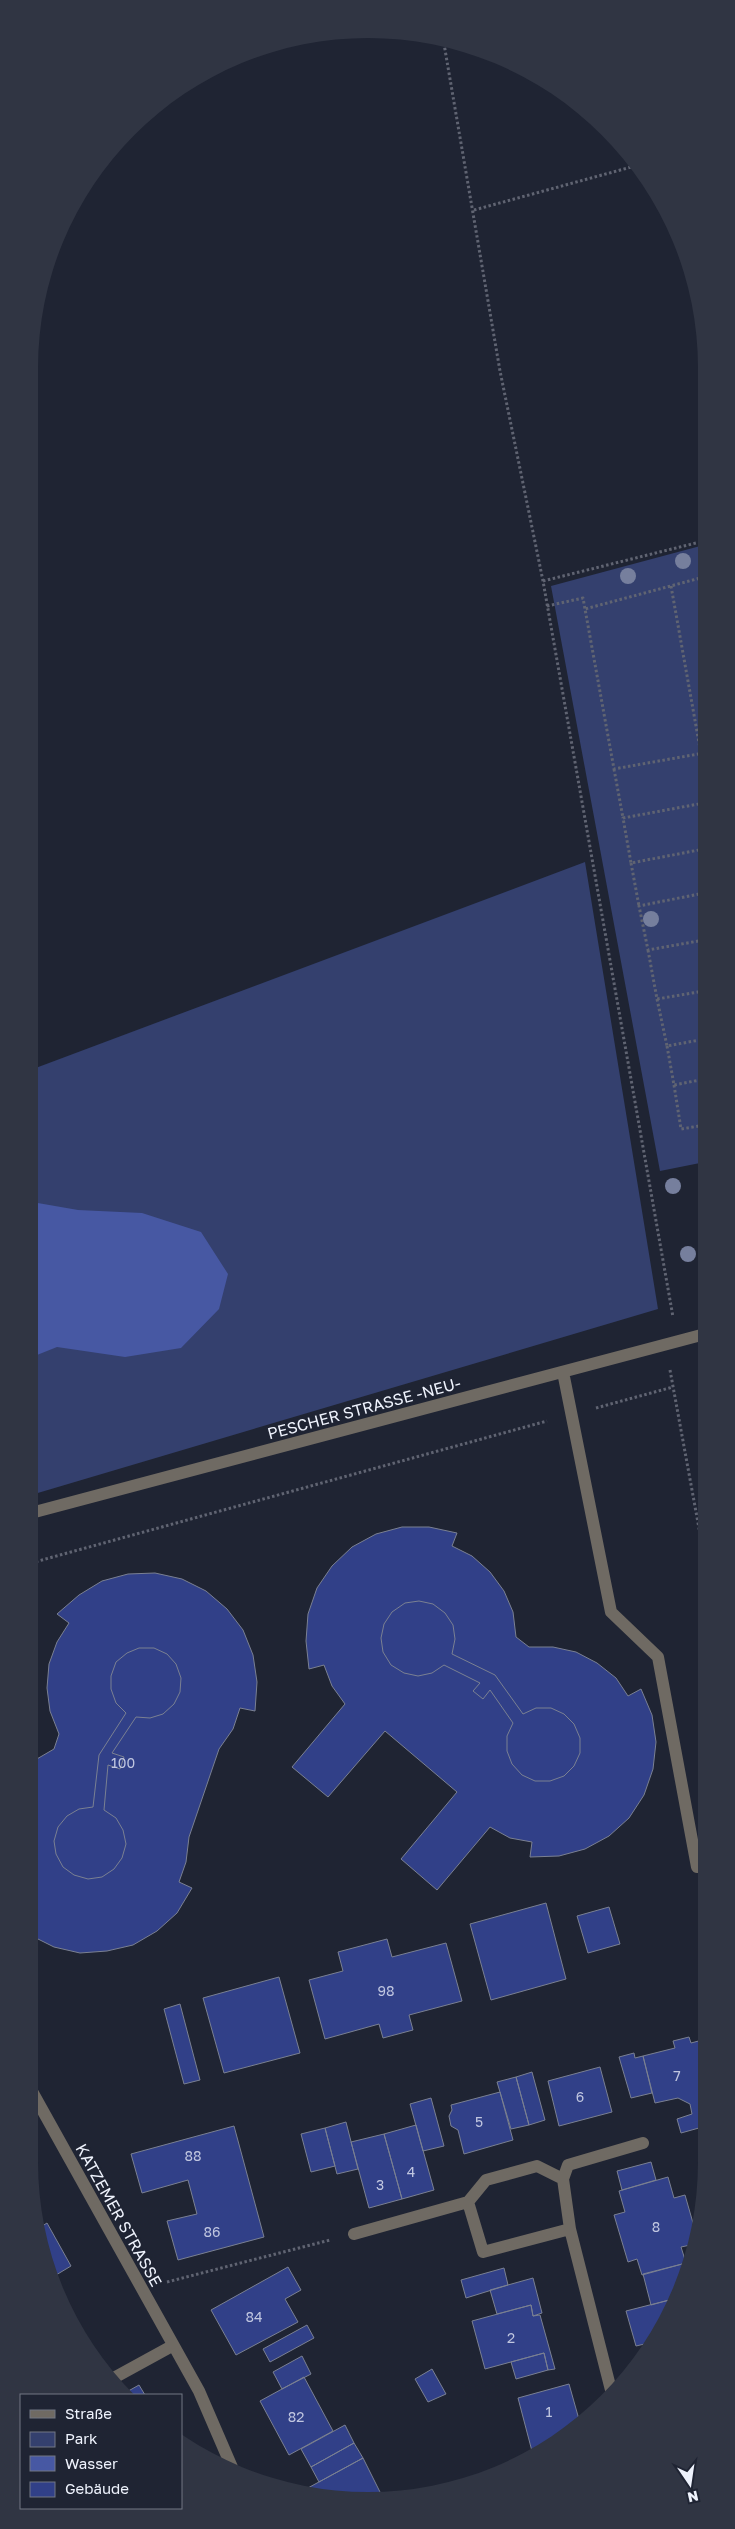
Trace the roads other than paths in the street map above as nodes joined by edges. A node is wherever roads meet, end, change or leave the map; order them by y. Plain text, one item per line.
1 (698, 1336) edge
2 (563, 1372) junction
3 (38, 1511) edge
4 (697, 1867) dead end
5 (38, 2111) edge
6 (643, 2143) dead end
7 (563, 2179) junction
8 (468, 2202) junction
9 (570, 2228) junction
10 (354, 2234) road end
11 (172, 2346) junction
12 (117, 2376) edge
13 (610, 2386) edge
14 (229, 2460) edge

1 - 2 street, PESCHER STRASSE -NEU-
2 - 3 street, PESCHER STRASSE -NEU-
2 - 4 street
5 - 11 street, KATZEMER STRASSE
6 - 7 street
7 - 8 street
7 - 9 street
8 - 9 street
8 - 10 street
9 - 13 street
11 - 12 street
11 - 14 street, KATZEMER STRASSE

